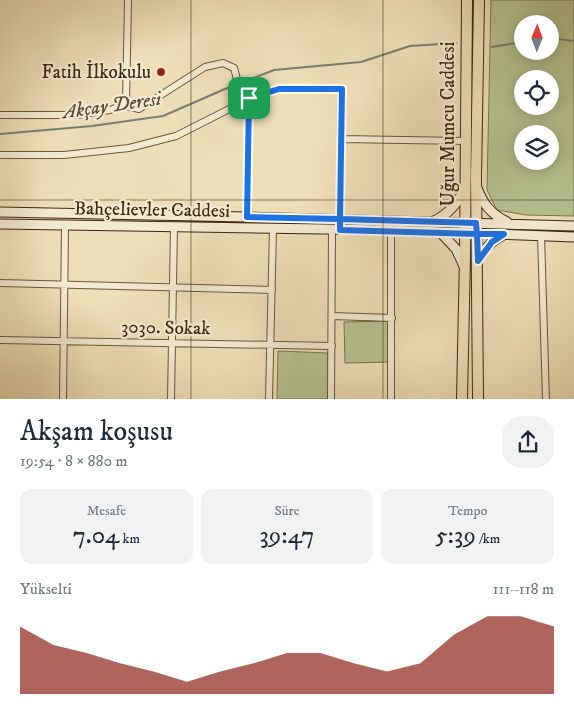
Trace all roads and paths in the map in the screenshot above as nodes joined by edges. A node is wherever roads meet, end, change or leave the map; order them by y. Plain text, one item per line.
1 (128, 0) edge
2 (466, 0) edge
3 (479, 0) edge
4 (246, 100) junction
5 (128, 105) junction
6 (0, 115) edge
7 (341, 139) junction
8 (465, 141) junction
9 (0, 155) edge
10 (465, 187) junction
11 (476, 187) junction
12 (0, 212) edge
13 (247, 217) junction
14 (340, 219) junction
15 (431, 222) junction
16 (465, 223) junction
17 (476, 223) junction
18 (0, 224) edge
19 (509, 224) junction
20 (65, 226) junction
21 (174, 226) junction
22 (574, 226) edge
23 (273, 228) junction
24 (336, 229) junction
25 (391, 230) junction
26 (440, 232) junction
27 (465, 234) junction
28 (477, 234) junction
29 (504, 234) junction
30 (541, 235) junction
31 (574, 237) edge
32 (478, 261) junction
33 (465, 267) junction
34 (0, 283) edge
35 (64, 285) junction
36 (173, 288) junction
37 (272, 290) junction
38 (332, 316) junction
39 (392, 318) junction
40 (0, 340) edge
41 (64, 342) junction
42 (172, 343) junction
43 (271, 346) junction
44 (332, 346) junction
45 (63, 399) edge
46 (171, 399) edge
47 (269, 399) edge
48 (331, 399) edge
49 (392, 399) edge
50 (462, 399) edge
51 (478, 399) edge
52 (546, 399) edge

1 - 5 street
2 - 8 main road, Uğur Mumcu Caddesi
3 - 11 main road, Uğur Mumcu Caddesi
4 - 5 street
4 - 7 street
4 - 9 street
4 - 13 street
5 - 6 street
7 - 8 street
7 - 14 street
8 - 10 main road, Uğur Mumcu Caddesi
10 - 15 street
10 - 16 main road, Uğur Mumcu Caddesi
11 - 17 main road, Uğur Mumcu Caddesi
11 - 19 street
12 - 13 street, Bahçelievler Caddesi
13 - 14 street, Bahçelievler Caddesi
14 - 15 street, Bahçelievler Caddesi
14 - 24 street
15 - 16 street, Bahçelievler Caddesi
16 - 17 street, Bahçelievler Caddesi
16 - 27 main road, Uğur Mumcu Caddesi
17 - 19 street, Bahçelievler Caddesi
17 - 28 main road, Uğur Mumcu Caddesi
18 - 20 street, Bahçelievler Caddesi
19 - 22 street, Bahçelievler Caddesi
20 - 21 street, Bahçelievler Caddesi
20 - 35 street
21 - 23 street, Bahçelievler Caddesi
21 - 36 street
23 - 24 street, Bahçelievler Caddesi
23 - 37 street
24 - 25 street, Bahçelievler Caddesi
24 - 38 street
25 - 26 street, Bahçelievler Caddesi
25 - 39 street
26 - 27 street, Bahçelievler Caddesi
26 - 33 street
27 - 28 street, Bahçelievler Caddesi
27 - 33 main road, Uğur Mumcu Caddesi
28 - 29 street, Bahçelievler Caddesi
28 - 32 main road, Uğur Mumcu Caddesi
29 - 30 street, Bahçelievler Caddesi
29 - 32 street
30 - 31 street, Bahçelievler Caddesi
30 - 52 street
32 - 51 main road, Uğur Mumcu Caddesi
33 - 50 main road, Uğur Mumcu Caddesi
34 - 35 street
35 - 36 street
35 - 41 street
36 - 37 street
36 - 42 street
37 - 43 street
38 - 39 street
38 - 44 street
39 - 49 street
40 - 41 street, 3030. Sokak
41 - 42 street, 3030. Sokak
41 - 45 street
42 - 43 street, 3030. Sokak
42 - 46 street
43 - 44 street, 3030. Sokak
43 - 47 street
44 - 48 street

